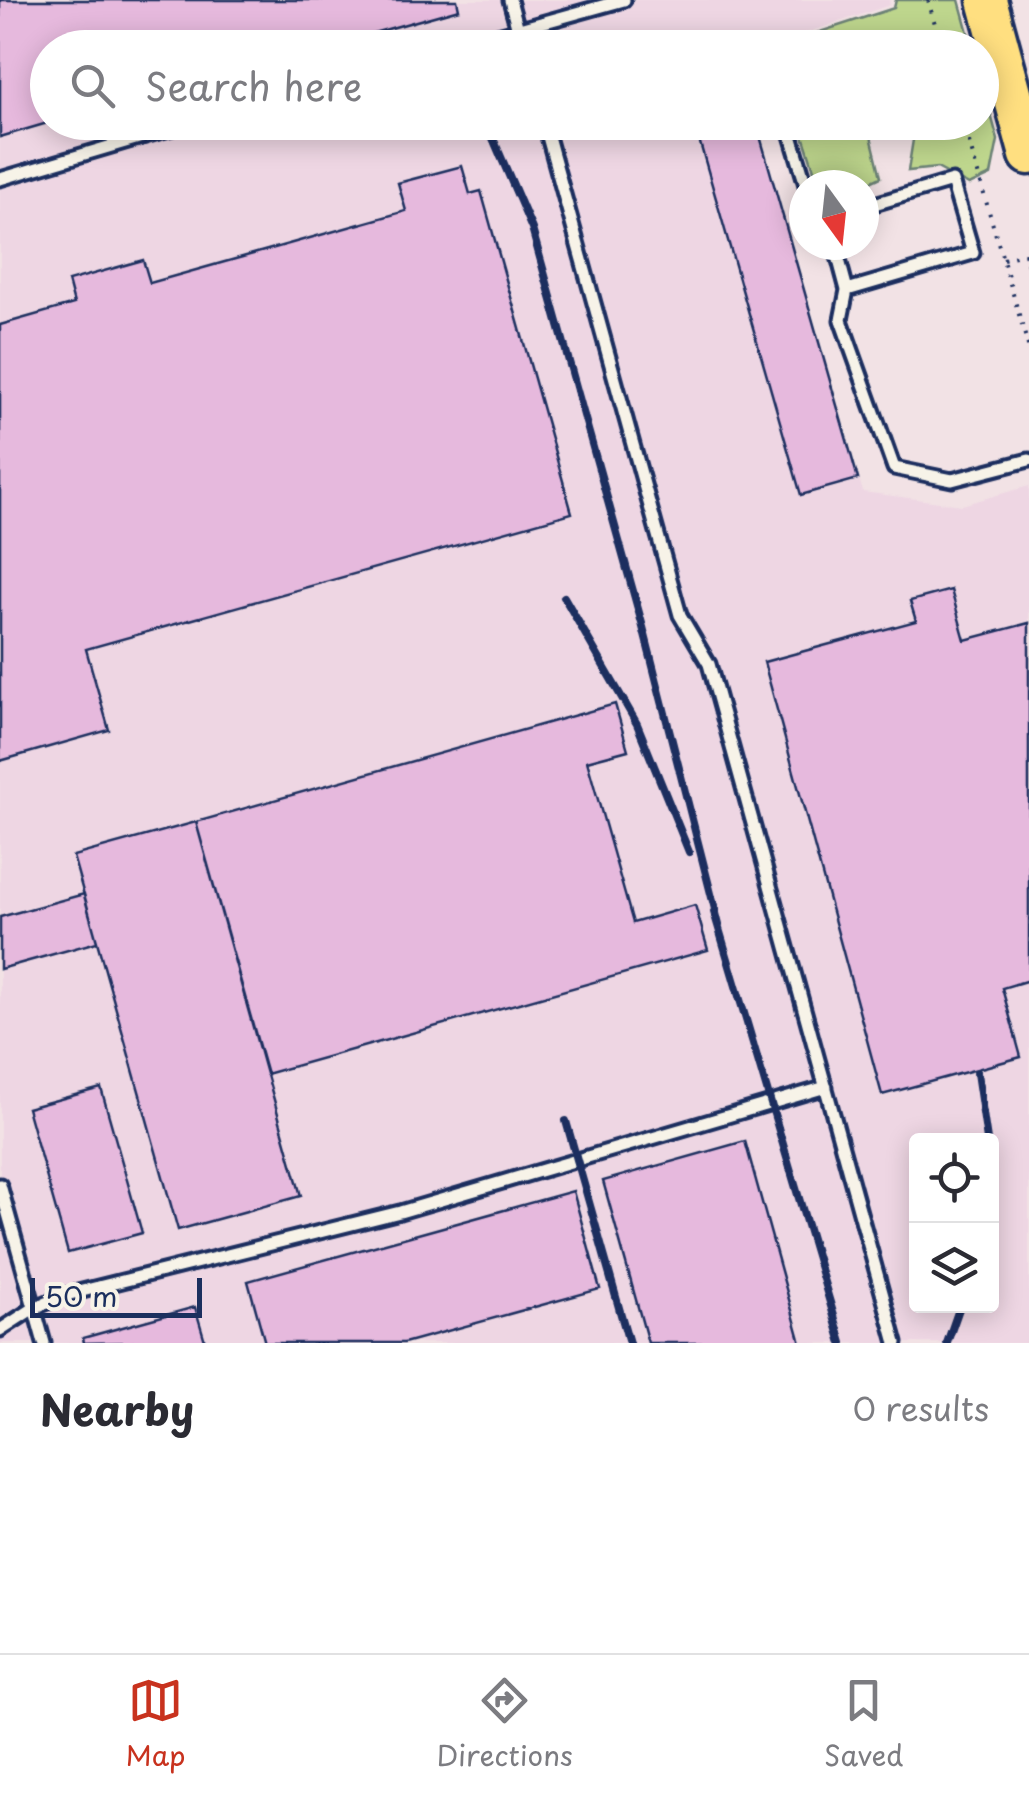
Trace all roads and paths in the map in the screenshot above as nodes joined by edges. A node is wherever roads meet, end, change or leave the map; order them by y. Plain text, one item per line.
1 (510, 0) edge
2 (624, 0) edge
3 (928, 0) edge
4 (986, 0) edge
5 (518, 28) junction
6 (511, 30) edge
7 (937, 30) edge
8 (995, 30) edge
9 (999, 45) edge
10 (132, 140) edge
11 (549, 140) edge
12 (792, 140) edge
13 (968, 140) edge
14 (1027, 142) edge
15 (801, 170) edge
16 (0, 179) edge
17 (879, 203) edge
18 (840, 260) edge
19 (1002, 260) junction
20 (1029, 270) edge
21 (847, 290) junction
22 (1029, 349) edge
23 (1029, 460) edge
24 (826, 1087) junction
25 (0, 1185) edge
26 (34, 1308) junction
27 (0, 1330) edge
28 (44, 1343) edge
29 (896, 1343) edge

1 - 5 lane
2 - 5 lane
3 - 7 path
4 - 8 main road
5 - 6 lane
9 - 14 main road
10 - 16 lane
11 - 24 lane
12 - 15 lane
13 - 19 path
17 - 21 lane
18 - 21 lane
19 - 20 path
19 - 22 path
21 - 23 lane
24 - 26 lane
24 - 29 lane
25 - 26 lane
26 - 27 lane
26 - 28 lane

